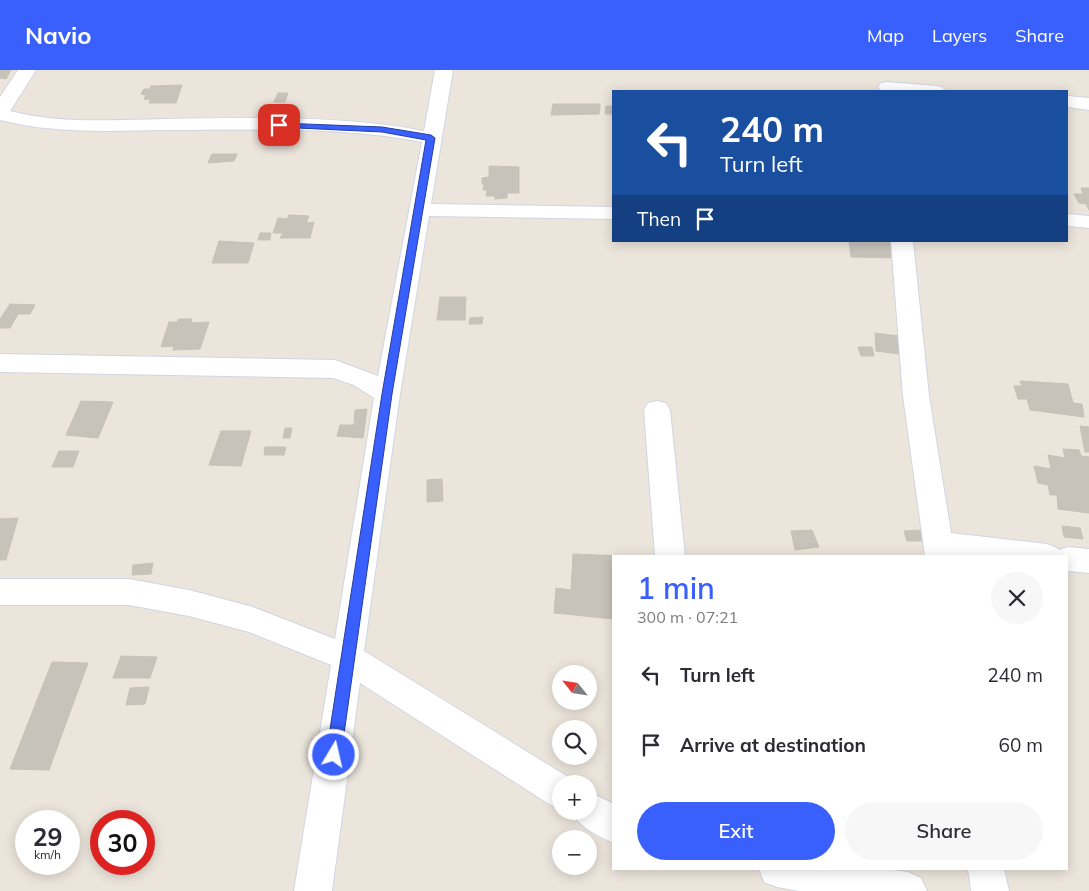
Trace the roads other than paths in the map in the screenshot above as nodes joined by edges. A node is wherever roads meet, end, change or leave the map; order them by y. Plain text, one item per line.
1 (27, 70) edge
2 (444, 70) edge
3 (887, 83) edge
4 (930, 90) edge
5 (1068, 102) edge
6 (1089, 104) edge
7 (0, 112) edge
8 (431, 138) junction
9 (418, 210) junction
10 (612, 213) edge
11 (1068, 220) edge
12 (1089, 222) edge
13 (902, 242) edge
14 (0, 363) edge
15 (387, 394) junction
16 (657, 410) dead end
17 (939, 550) edge
18 (670, 555) edge
19 (1029, 555) edge
20 (1068, 559) edge
21 (1089, 561) edge
22 (0, 592) edge
23 (348, 658) junction
24 (552, 786) edge
25 (597, 814) edge
26 (612, 824) edge
27 (784, 870) edge
28 (986, 870) edge
29 (313, 891) edge
30 (908, 891) edge
31 (990, 891) edge

1 - 7 street
2 - 8 street
3 - 4 street
5 - 6 street
7 - 8 street
8 - 9 street
9 - 10 street
9 - 15 street
11 - 12 street
13 - 17 street
14 - 15 street
15 - 23 street
16 - 18 street
17 - 19 street
20 - 21 street
22 - 23 street
23 - 24 street
23 - 29 street
25 - 26 street
27 - 30 street
28 - 31 street

